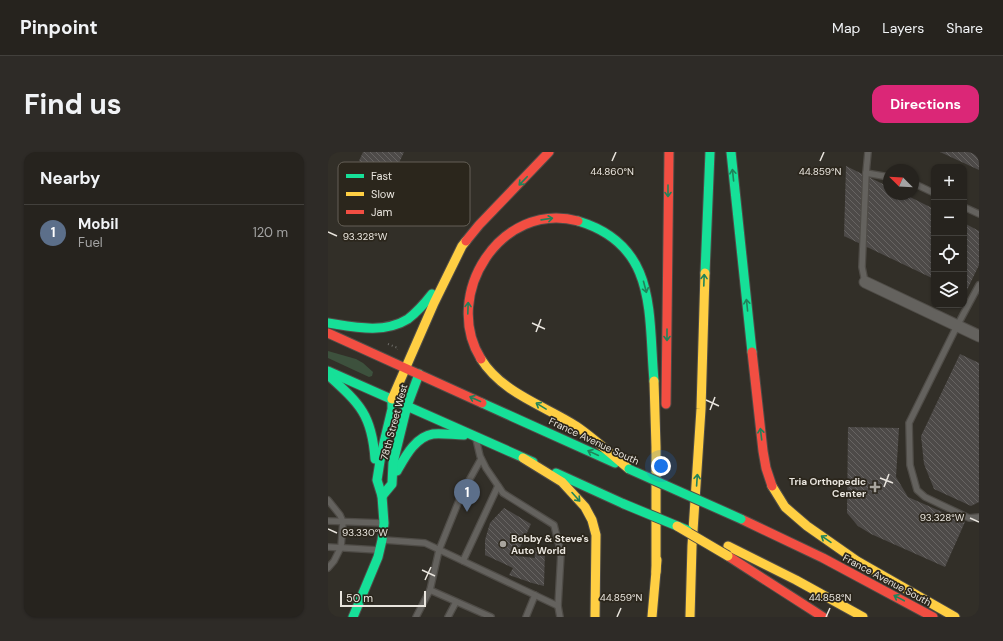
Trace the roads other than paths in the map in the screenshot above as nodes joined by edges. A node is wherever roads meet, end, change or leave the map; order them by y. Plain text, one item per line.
1 (548, 152) edge
2 (668, 152) edge
3 (710, 152) edge
4 (731, 152) edge
5 (868, 152) edge
6 (866, 173) junction
7 (883, 176) edge
8 (919, 186) edge
9 (931, 192) edge
10 (967, 208) edge
11 (979, 214) edge
12 (450, 270) junction
13 (865, 282) joint
14 (979, 285) edge
15 (328, 323) edge
16 (956, 326) junction
17 (328, 333) edge
18 (979, 336) edge
19 (405, 368) junction
20 (328, 371) edge
21 (419, 374) junction
22 (328, 375) edge
23 (392, 399) junction
24 (407, 406) junction
25 (666, 411) dead end
26 (473, 436) junction
27 (665, 442) dead end
28 (523, 458) junction
29 (481, 459) junction
30 (629, 469) junction
31 (377, 480) junction
32 (392, 484) junction
33 (498, 486) junction
34 (382, 496) junction
35 (328, 500) edge
36 (979, 517) edge
37 (328, 521) edge
38 (343, 522) junction
39 (384, 523) junction
40 (677, 526) junction
41 (382, 540) junction
42 (692, 546) junction
43 (328, 547) edge
44 (341, 547) junction
45 (380, 550) junction
46 (439, 550) junction
47 (462, 561) junction
48 (328, 568) edge
49 (656, 572) junction
50 (700, 588) dead end
51 (430, 590) junction
52 (535, 595) junction
53 (456, 602) junction
54 (558, 606) junction
55 (353, 617) edge
56 (416, 617) edge
57 (448, 617) edge
58 (491, 617) edge
59 (526, 617) edge
60 (560, 617) edge
61 (595, 617) edge
62 (652, 617) edge
63 (690, 617) edge
64 (823, 617) edge
65 (863, 617) edge
66 (933, 617) edge
67 (955, 617) edge

1 -> 12 main road
2 -> 25 main road
42 -> 3 main road
67 -> 4 main road
5 - 6 lane
6 - 7 lane
6 - 13 lane
8 - 9 lane
10 - 11 lane
12 - 15 main road
12 - 19 main road, 78th Street West
13 - 16 street
14 - 16 lane
16 - 18 street
16 - 36 lane
17 - 19 main road, France Avenue South
19 - 21 main road, France Avenue South
19 - 23 main road, 78th Street West
20 - 23 main road
21 - 24 main road, 78th Street West
30 -> 21 main road, France Avenue South
22 - 31 main road
23 - 24 main road
23 - 31 main road, 78th Street West
24 - 26 main road
24 - 32 main road, 78th Street West
26 - 28 main road
26 - 29 lane
26 - 32 main road
27 - 49 main road
28 - 40 main road, bridge
28 -> 61 main road
29 - 33 lane
29 - 46 lane
30 -> 49 main road
66 -> 30 main road, France Avenue South, bridge
31 - 34 main road, 78th Street West
32 - 34 main road
33 - 47 lane
33 - 54 lane
34 - 39 main road, 78th Street West
35 - 38 lane
37 - 38 lane
38 - 39 lane
38 - 44 lane
39 - 41 main road, 78th Street West
40 - 64 main road, bridge
40 - 65 main road, bridge
41 - 45 main road, 78th Street West
41 - 46 lane
42 - 50 main road
42 - 63 main road
43 - 44 lane
44 - 45 lane
44 - 48 lane
45 - 55 main road, 78th Street West
46 - 47 lane
46 - 51 lane
47 - 52 lane
49 - 62 main road
51 - 53 lane
51 - 56 lane
52 - 54 lane
52 - 59 lane
53 - 57 lane
53 - 58 lane
54 - 60 lane

